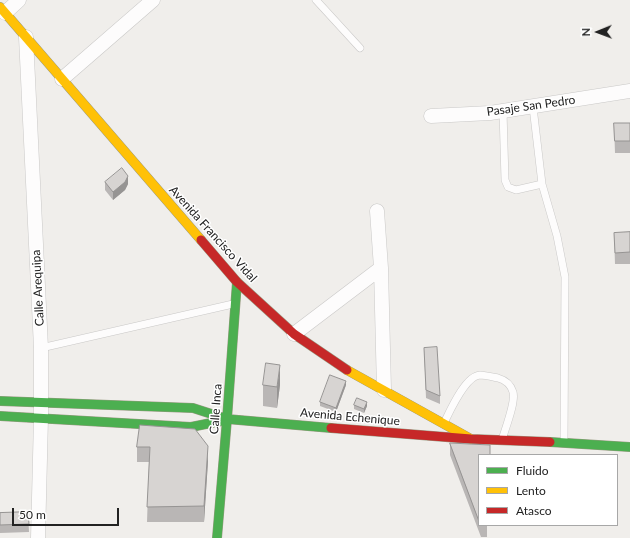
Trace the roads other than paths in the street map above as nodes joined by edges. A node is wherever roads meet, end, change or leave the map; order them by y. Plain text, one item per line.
1 (19, 0) edge
2 (154, 0) edge
3 (316, 0) edge
4 (3, 10) edge
5 (26, 37) junction
6 (360, 48) dead end
7 (62, 79) junction
8 (630, 91) edge
9 (533, 107) junction
10 (503, 111) junction
11 (431, 116) dead end
12 (542, 184) junction
13 (377, 211) dead end
14 (381, 268) junction
15 (237, 282) junction
16 (235, 304) junction
17 (294, 334) junction
18 (40, 348) junction
19 (384, 390) junction
20 (0, 401) edge
21 (41, 402) junction
22 (0, 416) edge
23 (41, 418) junction
24 (227, 420) junction
25 (444, 423) junction
26 (471, 439) junction
27 (502, 440) junction
28 (564, 443) junction
29 (630, 447) edge
30 (38, 538) edge
31 (217, 538) edge

1 - 4 street
2 - 7 street
3 - 6 lane
4 - 5 street, Avenida Francisco Vidal
5 - 7 street, Avenida Francisco Vidal
5 - 18 street, Calle Arequipa
7 - 15 street, Avenida Francisco Vidal
8 - 9 street, Pasaje San Pedro
9 - 10 street, Pasaje San Pedro
9 - 12 lane
10 - 11 street, Pasaje San Pedro
10 - 12 lane
12 - 28 lane
13 - 14 street
14 - 17 street
14 - 19 street
15 - 16 street, Calle Inca
15 - 17 street, Avenida Francisco Vidal
16 - 18 lane
16 - 24 street, Calle Inca
17 - 19 street, Avenida Francisco Vidal
18 - 21 street, Calle Arequipa
19 - 25 street, Avenida Francisco Vidal
20 - 21 street, Avenida Echenique
21 - 23 street, Calle Arequipa
21 - 24 street, Avenida Echenique
22 - 23 street, Avenida Echenique
23 - 24 street, Avenida Echenique
23 - 30 street, Calle Arequipa
24 - 26 street, Avenida Echenique
24 - 31 street, Calle Inca
25 - 26 street, Avenida Francisco Vidal
25 - 27 lane
26 - 27 street
27 - 28 street
28 - 29 street

